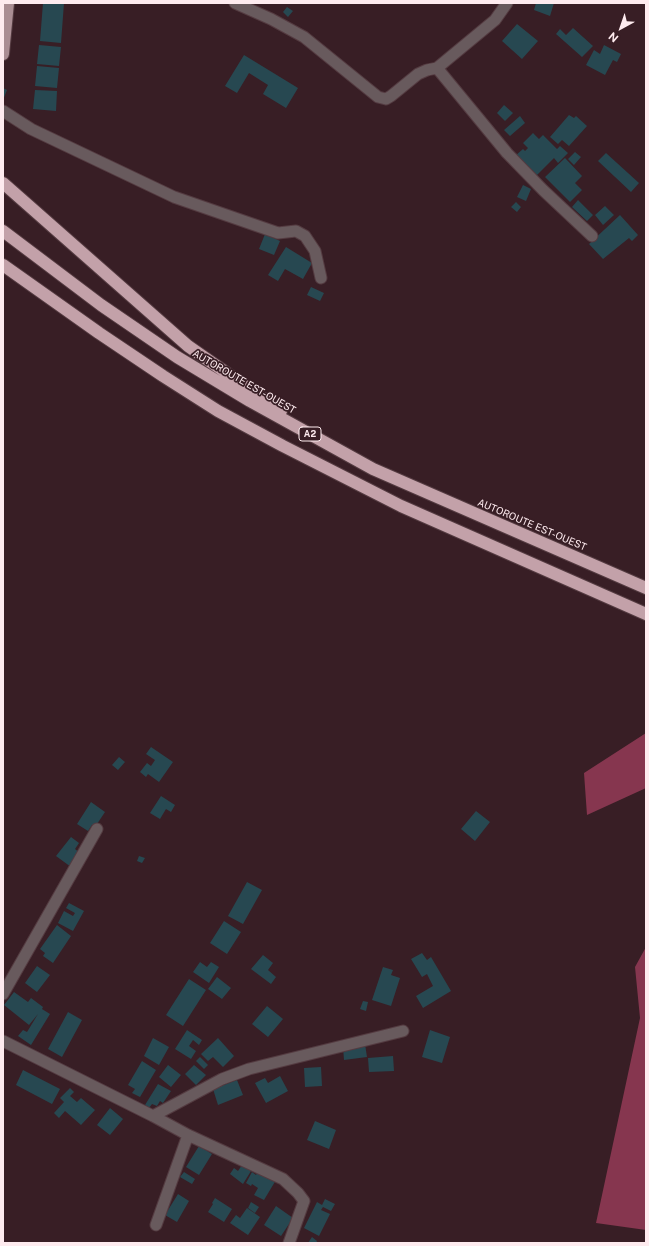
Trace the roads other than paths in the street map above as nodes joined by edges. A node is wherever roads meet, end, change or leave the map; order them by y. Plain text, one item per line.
1 (8, 3) edge
2 (235, 3) edge
3 (508, 3) edge
4 (3, 54) edge
5 (437, 68) junction
6 (3, 111) edge
7 (3, 183) edge
8 (3, 231) edge
9 (592, 236) dead end
10 (3, 265) edge
11 (321, 278) dead end
12 (332, 446) junction
13 (646, 588) edge
14 (646, 614) edge
15 (97, 829) dead end
16 (3, 994) edge
17 (403, 1031) dead end
18 (3, 1041) edge
19 (153, 1116) junction
20 (188, 1135) junction
21 (156, 1225) dead end
22 (289, 1243) edge

1 - 4 main road
2 - 5 street
3 - 5 street
5 - 9 street
6 - 11 street
7 - 12 highway
8 - 12 highway, AUTOROUTE EST-OUEST / A2
10 - 14 highway, A2
12 - 13 highway, AUTOROUTE EST-OUEST / A2
15 - 16 street
17 - 19 street
18 - 19 street
19 - 20 street
20 - 21 street
20 - 22 street

